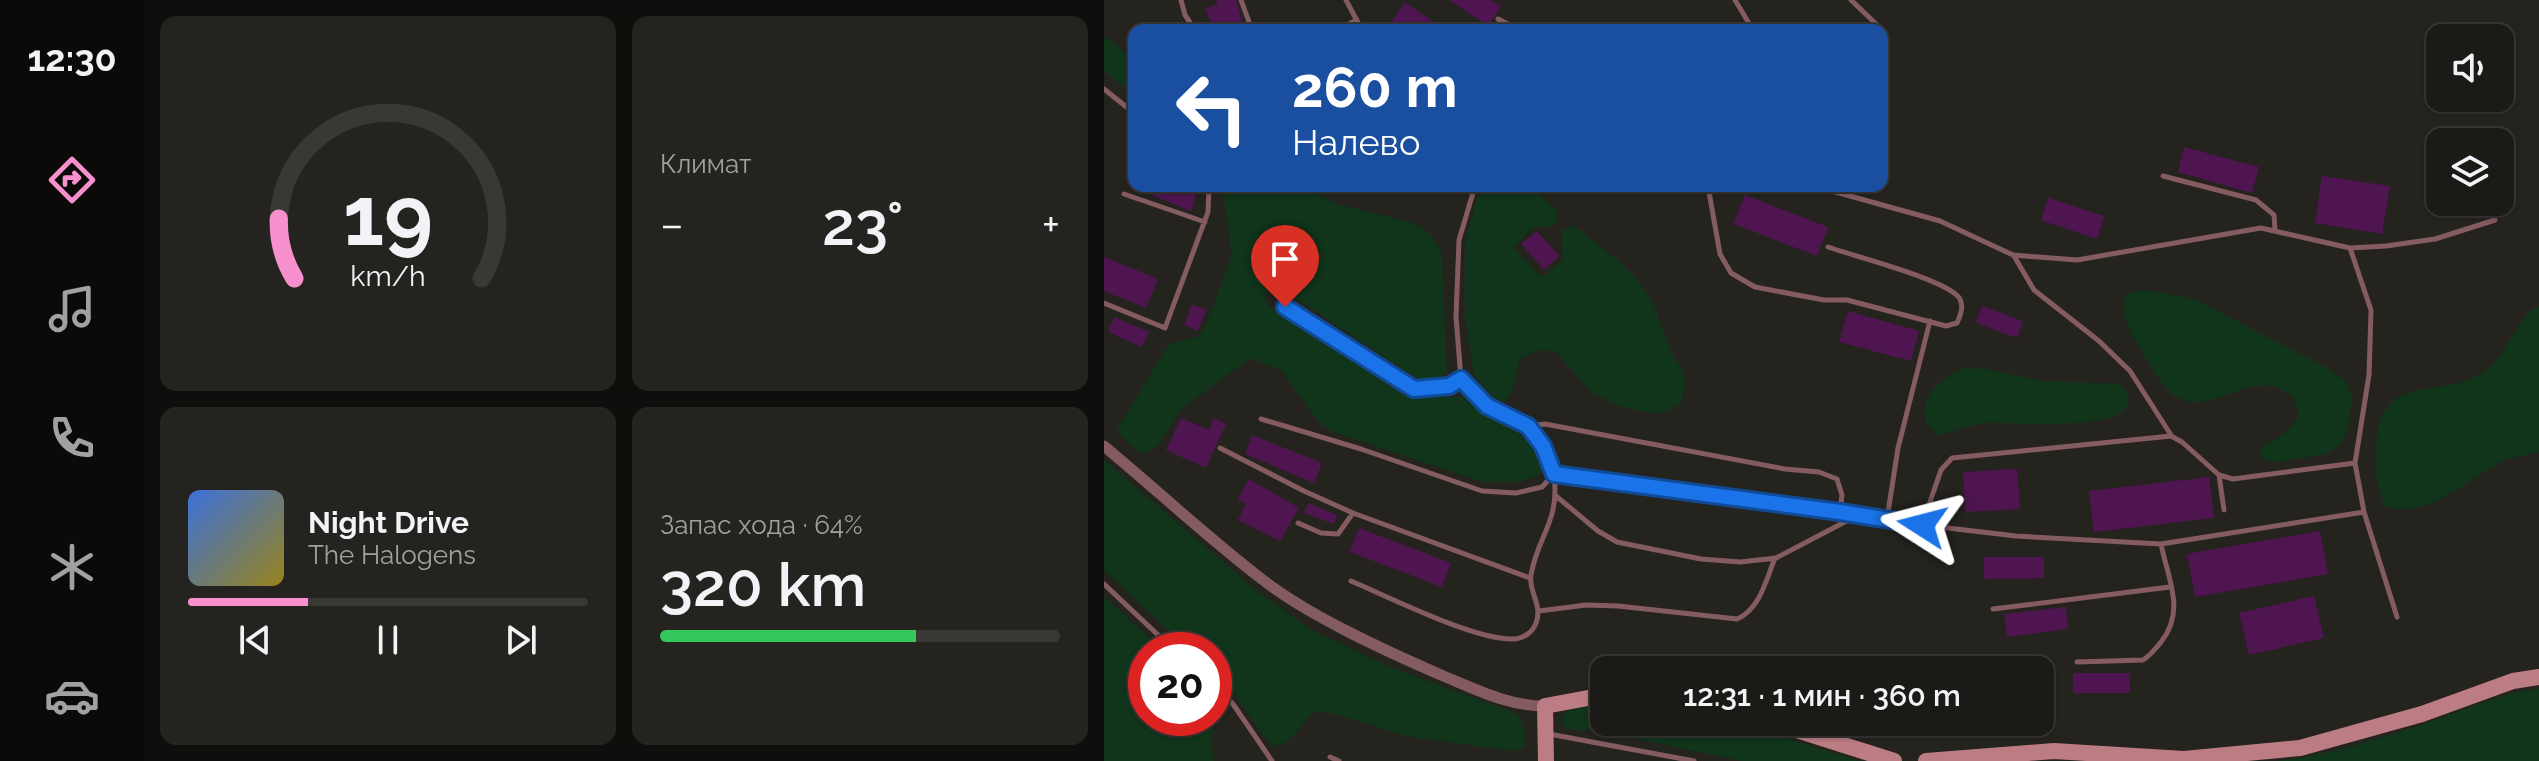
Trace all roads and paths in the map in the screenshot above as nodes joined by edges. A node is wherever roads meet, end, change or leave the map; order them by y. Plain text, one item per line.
1 (1181, 0) edge
2 (1241, 0) edge
3 (1346, 0) edge
4 (1735, 0) edge
5 (1851, 0) edge
6 (1498, 19) dead end
7 (1356, 20) junction
8 (1191, 24) edge
9 (1250, 24) edge
10 (1349, 24) edge
11 (1358, 24) edge
12 (1508, 24) edge
13 (1749, 24) edge
14 (1876, 24) edge
15 (1104, 89) edge
16 (1128, 108) edge
17 (2163, 176) dead end
18 (1209, 192) edge
19 (1473, 192) edge
20 (1709, 192) edge
21 (1836, 192) edge
22 (1124, 194) dead end
23 (2495, 220) dead end
24 (1205, 222) junction
25 (2275, 230) junction
26 (1828, 247) dead end
27 (2350, 248) junction
28 (2013, 255) junction
29 (1104, 303) edge
30 (1285, 307) dead end
31 (1930, 321) junction
32 (1461, 379) junction
33 (1261, 419) dead end
34 (1528, 426) junction
35 (2171, 436) junction
36 (1104, 446) edge
37 (1220, 448) dead end
38 (2355, 463) junction
39 (1554, 474) junction
40 (2219, 475) junction
41 (1556, 496) junction
42 (2224, 510) dead end
43 (1840, 512) junction
44 (2364, 512) junction
45 (1353, 513) junction
46 (1859, 515) junction
47 (1887, 519) junction
48 (1298, 523) dead end
49 (1922, 525) junction
50 (2161, 544) junction
51 (1776, 558) junction
52 (1530, 578) junction
53 (1351, 581) dead end
54 (1104, 584) edge
55 (2170, 587) junction
56 (1993, 609) dead end
57 (1539, 611) junction
58 (2397, 617) dead end
59 (1155, 632) edge
60 (2077, 662) dead end
61 (2539, 677) edge
62 (1590, 698) edge
63 (1232, 703) edge
64 (1545, 706) junction
65 (1546, 734) junction
66 (1815, 736) edge
67 (1330, 757) dead end
68 (1272, 761) edge
69 (1339, 761) edge
70 (1546, 761) edge
71 (1694, 761) edge
72 (1894, 761) edge
73 (1926, 761) edge

1 - 8 lane
2 - 9 lane
3 - 7 lane
4 - 13 lane
5 - 14 lane
6 - 12 lane
7 - 10 lane
7 - 11 lane
15 - 16 lane
17 - 25 lane
18 - 24 lane
19 - 32 lane
20 - 31 lane
21 - 28 lane
22 - 24 lane
23 - 27 lane
24 - 29 lane
25 - 27 lane
25 - 28 lane
26 - 31 lane
27 - 38 lane
28 - 35 lane
30 - 32 lane
31 - 47 lane
32 - 34 lane
33 - 39 lane
34 - 39 lane
34 - 43 lane
35 - 40 lane
35 - 49 lane
36 - 64 street
37 - 45 lane
38 - 40 lane
38 - 44 lane
39 - 41 lane
39 - 43 lane
40 - 42 lane
41 - 51 lane
41 - 52 lane
43 - 46 lane
44 - 50 lane
44 - 58 lane
45 - 48 lane
45 - 52 lane
46 - 47 lane
46 - 51 lane
47 - 49 lane
49 - 50 lane
50 - 55 lane
51 - 57 lane
52 - 57 lane
53 - 57 lane
54 - 59 lane
55 - 56 lane
55 - 60 lane
61 - 73 main road
62 - 64 main road
63 - 68 lane
64 - 65 main road
65 - 70 main road
65 - 71 lane
66 - 72 main road
67 - 69 lane

